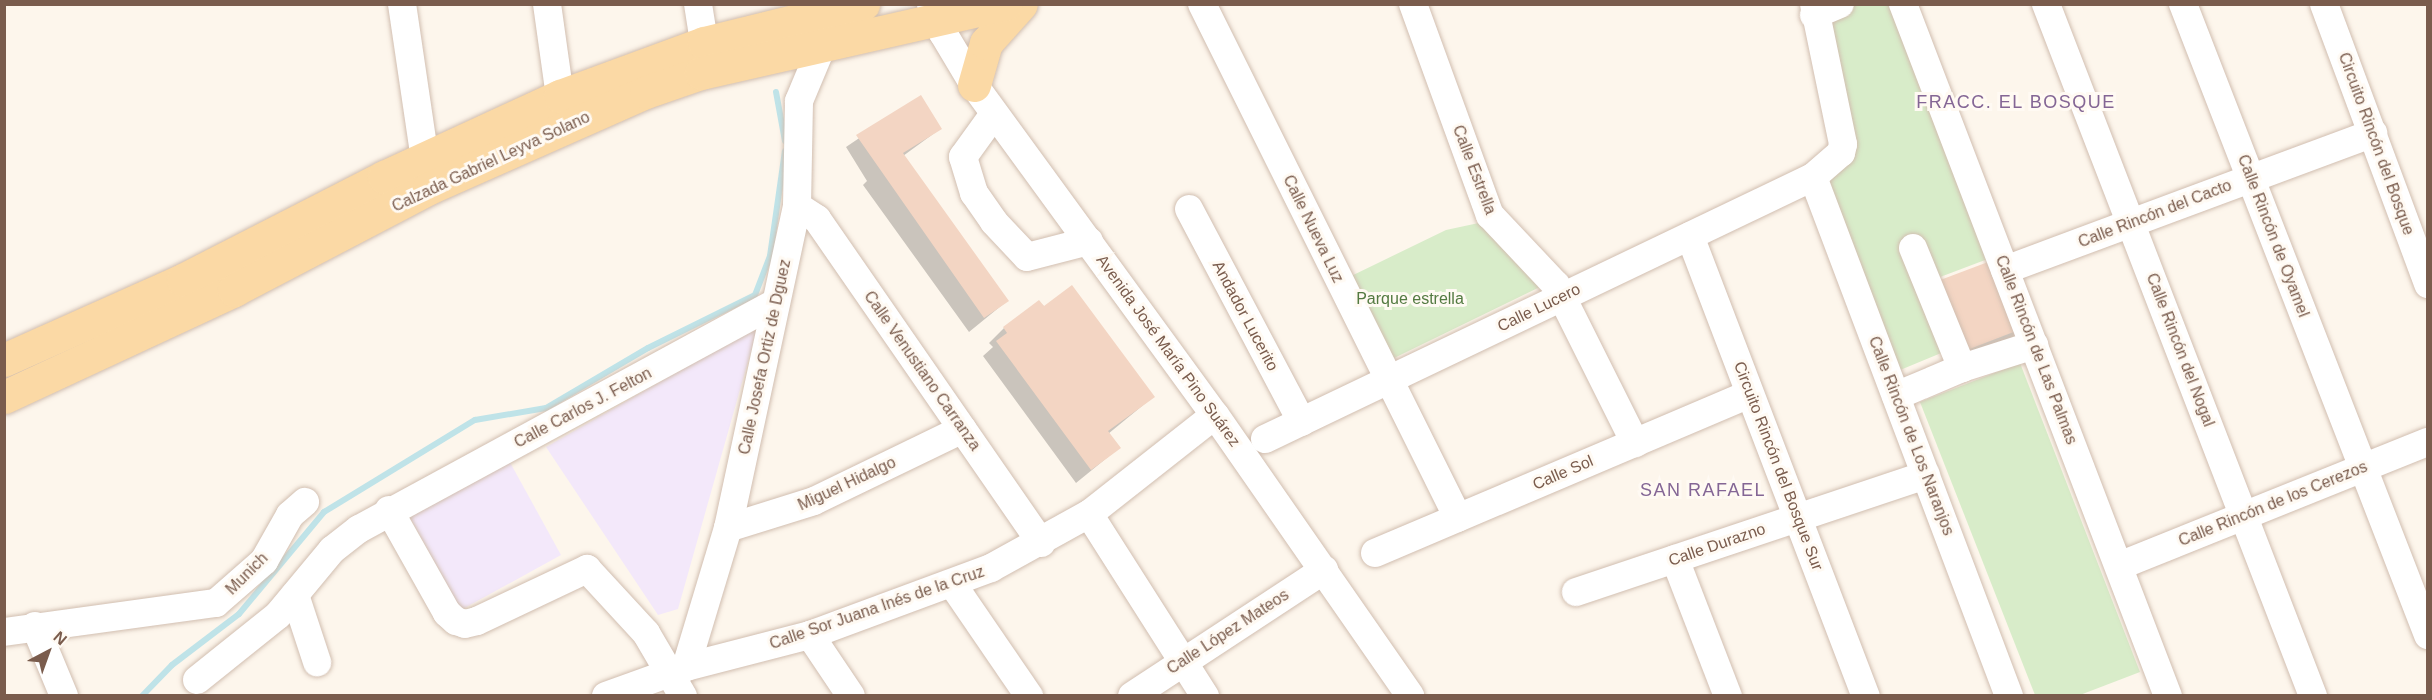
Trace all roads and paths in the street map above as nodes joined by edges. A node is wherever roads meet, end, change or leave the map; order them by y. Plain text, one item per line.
1 (402, 4) edge
2 (547, 4) edge
3 (698, 4) edge
4 (863, 4) edge
5 (1005, 4) edge
6 (1021, 4) edge
7 (1202, 4) edge
8 (1413, 4) edge
9 (1840, 4) edge
10 (1903, 4) edge
11 (2046, 4) edge
12 (2183, 4) edge
13 (2324, 4) edge
14 (1814, 10) edge
15 (933, 12) edge
16 (772, 15) edge
17 (704, 43) junction
18 (822, 46) junction
19 (974, 85) junction
20 (560, 96) junction
21 (994, 114) junction
22 (2373, 132) junction
23 (426, 173) junction
24 (1813, 177) junction
25 (2251, 178) junction
26 (797, 206) junction
27 (1190, 209) dead end
28 (2131, 223) junction
29 (1690, 236) junction
30 (1089, 241) junction
31 (1913, 248) dead end
32 (2005, 270) junction
33 (2427, 284) edge
34 (1562, 297) junction
35 (776, 303) junction
36 (152, 308) junction
37 (2034, 345) junction
38 (4, 360) edge
39 (1962, 368) junction
40 (1388, 380) junction
41 (1750, 394) junction
42 (1896, 396) junction
43 (4, 397) edge
44 (1215, 415) junction
45 (1302, 422) junction
46 (963, 429) junction
47 (1265, 439) dead end
48 (2427, 442) edge
49 (1635, 443) junction
50 (2363, 468) junction
51 (1926, 475) junction
52 (305, 502) dead end
53 (389, 510) junction
54 (1089, 514) junction
55 (2244, 516) junction
56 (1458, 518) junction
57 (1798, 518) junction
58 (728, 528) junction
59 (1041, 543) junction
60 (1376, 553) dead end
61 (1675, 559) junction
62 (2119, 566) junction
63 (1324, 570) junction
64 (953, 585) junction
65 (1576, 592) dead end
66 (295, 595) junction
67 (35, 626) junction
68 (4, 632) edge
69 (810, 635) junction
70 (2427, 635) edge
71 (317, 662) dead end
72 (1184, 662) junction
73 (679, 678) edge
74 (197, 680) dead end
75 (64, 696) edge
76 (606, 696) edge
77 (851, 696) edge
78 (1029, 696) edge
79 (1132, 696) edge
80 (1205, 696) edge
81 (1410, 696) edge
82 (1728, 696) edge
83 (1866, 696) edge
84 (2009, 696) edge
85 (2168, 696) edge
86 (2313, 696) edge

1 - 23 street
2 - 20 street
3 - 17 street
4 - 16 main road, Calzada Gabriel Leyva Solano
5 - 15 main road, Calzada Gabriel Leyva Solano
6 - 19 main road
7 - 40 street, Calle Nueva Luz
8 - 34 street, Calle Estrella
9 - 14 street
10 - 32 street, Calle Rincón de Las Palmas
11 - 28 street, Calle Rincón del Nogal
12 - 25 street, Calle Rincón de Oyamel
13 - 22 street, Circuito Rincón del Bosque
14 - 24 street, Calle Lucero
15 - 18 main road, Calzada Gabriel Leyva Solano
15 - 19 street, Avenida José María Pino Suárez
16 - 17 main road, Calzada Gabriel Leyva Solano
17 - 20 main road, Calzada Gabriel Leyva Solano
18 - 23 main road, Calzada Gabriel Leyva Solano
18 - 26 street, Calle Josefa Ortiz de Dguez
19 - 21 street, Avenida José María Pino Suárez
20 - 23 main road, Calzada Gabriel Leyva Solano
21 - 30 street, Avenida José María Pino Suárez
21 - 30 street
22 - 25 street, Calle Rincón del Cacto
22 - 33 street, Circuito Rincón del Bosque
23 - 36 main road, Calzada Gabriel Leyva Solano
24 - 29 street, Calle Lucero
24 - 42 street, Calle Rincón de Los Naranjos
25 - 28 street, Calle Rincón del Cacto
25 - 50 street, Calle Rincón de Oyamel
26 - 35 street, Calle Josefa Ortiz de Dguez
26 - 46 street, Calle Venustiano Carranza
27 - 45 street, Andador Lucerito
28 - 32 street, Calle Rincón del Cacto
28 - 55 street, Calle Rincón del Nogal
29 - 34 street, Calle Lucero
29 - 41 street, Circuito Rincón del Bosque Sur
30 - 44 street, Avenida José María Pino Suárez
31 - 39 street
32 - 37 street, Calle Rincón de Las Palmas
34 - 40 street, Calle Lucero
34 - 49 street, Calle Estrella
35 - 53 street, Calle Carlos J. Felton
35 - 58 street, Calle Josefa Ortiz de Dguez
36 - 38 main road, Calzada Gabriel Leyva Solano
36 - 43 main road, Calzada Gabriel Leyva Solano
37 - 39 street
37 - 62 street, Calle Rincón de Las Palmas
39 - 42 street
40 - 45 street, Calle Lucero
40 - 56 street, Calle Nueva Luz
41 - 49 street, Calle Sol
41 - 57 street, Circuito Rincón del Bosque Sur
42 - 51 street, Calle Rincón de Los Naranjos
44 - 54 street, Calle Sor Juana Inés de la Cruz
44 - 63 street, Avenida José María Pino Suárez
45 - 47 street, Calle Lucero
46 - 58 street, Miguel Hidalgo
46 - 59 street, Calle Venustiano Carranza
48 - 50 street, Calle Rincón de los Cerezos
49 - 56 street, Calle Sol
50 - 55 street, Calle Rincón de los Cerezos
50 - 70 street, Calle Rincón de Oyamel
51 - 57 street, Calle Durazno
51 - 84 street, Calle Rincón de Los Naranjos
52 - 67 street, Munich
53 - 66 street, Calle Carlos J. Felton
53 - 73 street
54 - 59 street, Calle Sor Juana Inés de la Cruz
54 - 72 street
55 - 62 street, Calle Rincón de los Cerezos
55 - 86 street, Calle Rincón del Nogal
56 - 60 street, Calle Sol
57 - 61 street, Calle Durazno
57 - 83 street, Circuito Rincón del Bosque Sur
58 - 73 street, Calle Josefa Ortiz de Dguez
59 - 64 street, Calle Sor Juana Inés de la Cruz
61 - 65 street, Calle Durazno
61 - 82 street
62 - 85 street, Calle Rincón de Las Palmas
63 - 72 street, Calle López Mateos
63 - 81 street, Avenida José María Pino Suárez
64 - 69 street, Calle Sor Juana Inés de la Cruz
64 - 78 street
66 - 71 street
66 - 74 street, Calle Carlos J. Felton
67 - 68 street
67 - 75 street
69 - 73 street, Calle Sor Juana Inés de la Cruz
69 - 77 street
72 - 79 street, Calle López Mateos
72 - 80 street
73 - 76 street, Calle Sor Juana Inés de la Cruz

